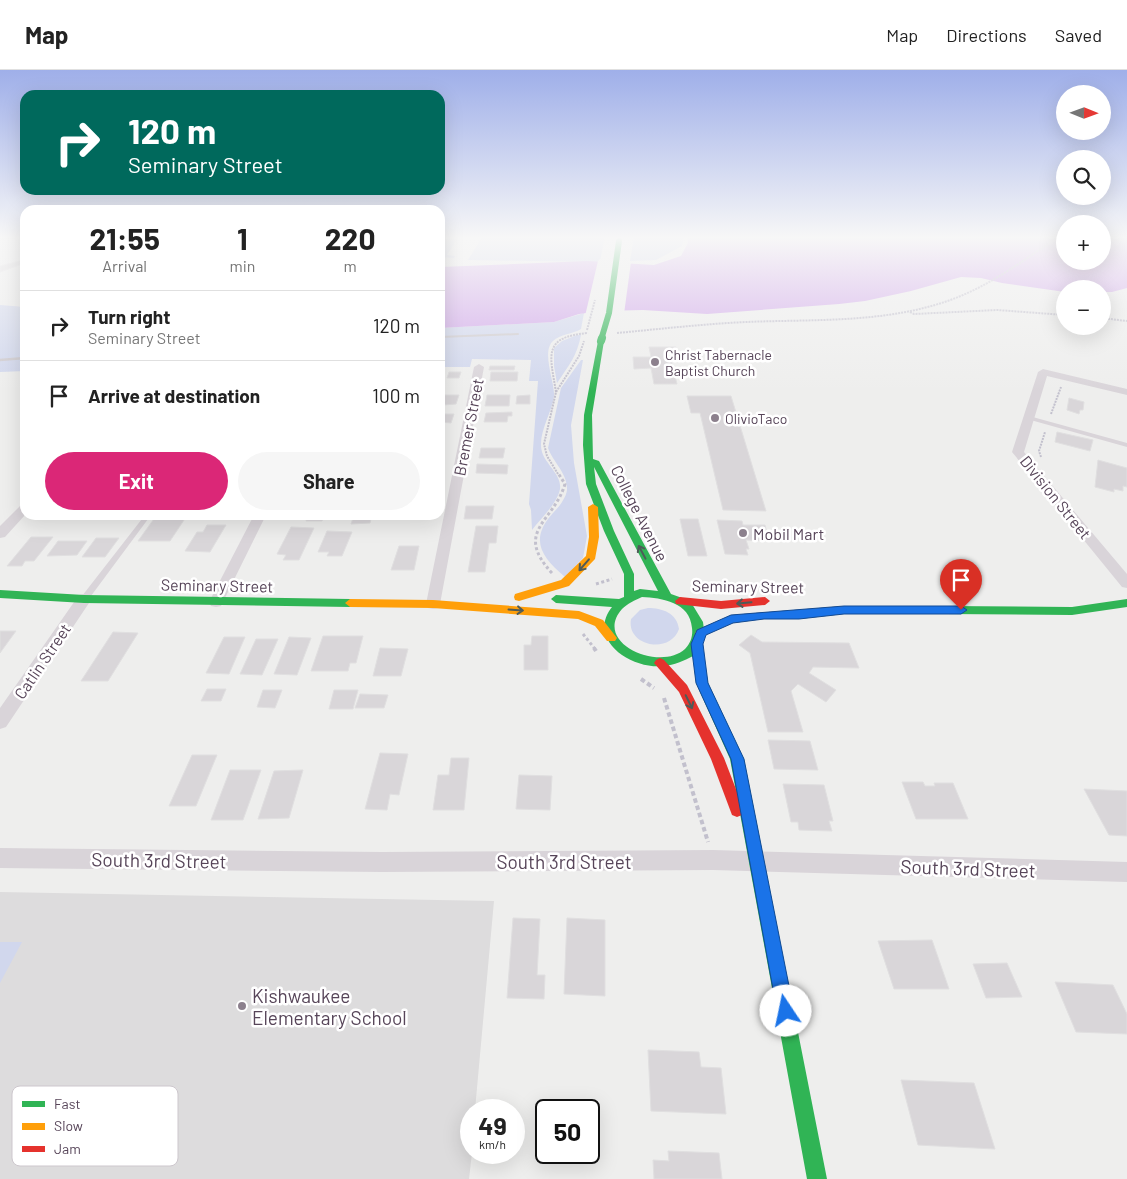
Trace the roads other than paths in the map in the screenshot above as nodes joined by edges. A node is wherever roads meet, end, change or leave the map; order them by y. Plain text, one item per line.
1 (612, 288) edge
2 (479, 367) dead end
3 (1127, 392) edge
4 (1029, 418) junction
5 (587, 445) junction
6 (1127, 445) edge
7 (591, 484) junction
8 (20, 513) edge
9 (144, 520) edge
10 (257, 520) edge
11 (0, 534) edge
12 (1127, 583) edge
13 (0, 594) edge
14 (666, 595) junction
15 (519, 597) junction
16 (629, 597) junction
17 (84, 599) junction
18 (680, 600) junction
19 (773, 601) dead end
20 (216, 602) junction
21 (801, 602) dead end
22 (618, 603) junction
23 (1127, 603) edge
24 (433, 604) junction
25 (844, 610) junction
26 (701, 633) junction
27 (611, 638) junction
28 (697, 644) junction
29 (660, 663) junction
30 (0, 722) edge
31 (0, 858) edge
32 (758, 861) junction
33 (1127, 872) edge
34 (817, 1179) edge

1 - 5 main road, College Avenue, bridge
2 - 24 street, Bremer Street
3 - 4 street, Division Street
4 - 6 lane
4 - 12 street, Division Street
5 - 7 main road, College Avenue
14 -> 5 main road, College Avenue
7 -> 15 main road
7 - 16 main road, College Avenue
8 - 11 street
9 - 17 lane
10 - 20 street
13 - 17 main road, Seminary Street
14 - 16 main road
14 - 18 main road
15 - 22 main road, Seminary Street
15 - 24 main road, Seminary Street
16 - 22 main road
17 - 20 main road, Seminary Street
17 - 30 street, Catlin Street
19 -> 18 main road, Seminary Street
18 - 26 main road
20 - 24 main road, Seminary Street
21 - 25 main road, Seminary Street
22 - 27 main road
23 - 25 main road, Seminary Street
24 -> 27 main road, Seminary Street
25 - 26 main road, Seminary Street
26 - 28 main road
27 - 29 main road
28 - 29 main road
28 - 32 main road
29 -> 32 main road
31 - 32 street, South 3rd Street
32 - 33 street, South 3rd Street
32 - 34 main road

